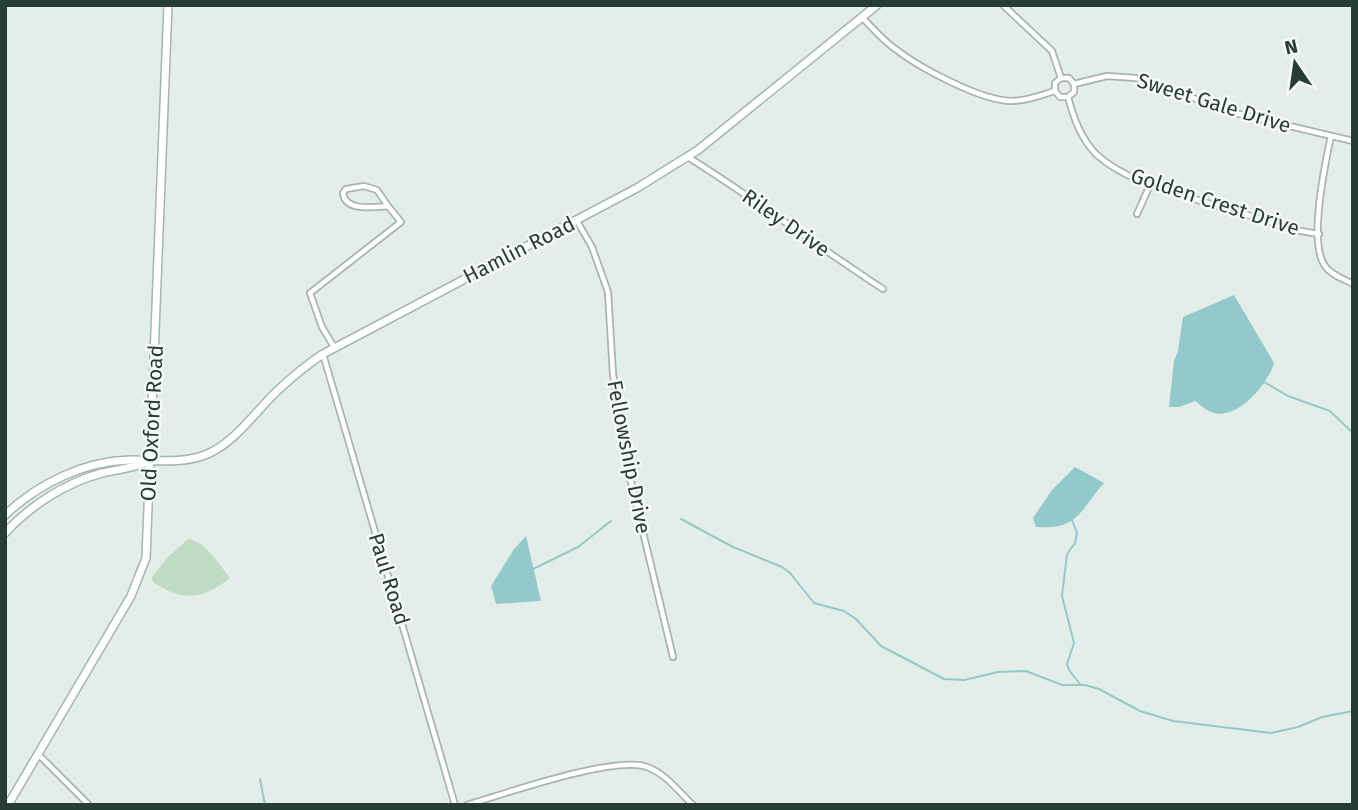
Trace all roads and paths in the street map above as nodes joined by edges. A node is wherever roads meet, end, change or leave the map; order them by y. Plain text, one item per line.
1 (168, 5) edge
2 (877, 5) edge
3 (1003, 5) edge
4 (862, 17) junction
5 (1061, 78) junction
6 (1074, 84) junction
7 (1055, 91) junction
8 (1068, 97) junction
9 (1331, 136) junction
10 (1353, 141) edge
11 (688, 157) junction
12 (1150, 185) junction
13 (388, 206) junction
14 (1137, 214) dead end
15 (577, 220) junction
16 (1319, 234) junction
17 (1353, 284) edge
18 (883, 289) dead end
19 (334, 347) junction
20 (323, 354) junction
21 (149, 461) junction
22 (5, 516) edge
23 (5, 533) edge
24 (673, 657) dead end
25 (38, 754) junction
26 (8, 805) edge
27 (89, 805) edge
28 (455, 805) edge
29 (467, 805) edge
30 (693, 805) edge

1 - 21 street, Old Oxford Road
2 - 4 street, Hamlin Road
3 - 5 street
4 - 7 street
4 - 11 street, Hamlin Road
5 - 6 street
5 - 7 street
6 - 8 street
6 - 9 street, Sweet Gale Drive
7 - 8 street
8 - 12 street, Golden Crest Drive
9 - 10 street, Sweet Gale Drive
9 - 16 street
11 - 15 street, Hamlin Road
11 - 18 street, Riley Drive
12 - 14 street
12 - 16 street, Golden Crest Drive
13 - 13 street
13 - 19 street
15 - 19 street, Hamlin Road
15 - 24 street, Fellowship Drive
16 - 17 street
19 - 20 street, Hamlin Road
20 - 21 street, Hamlin Road
20 - 28 street, Paul Road
21 - 22 street
21 - 23 street
21 - 25 street, Old Oxford Road
25 - 26 street, Old Oxford Road
25 - 27 street
29 - 30 street

